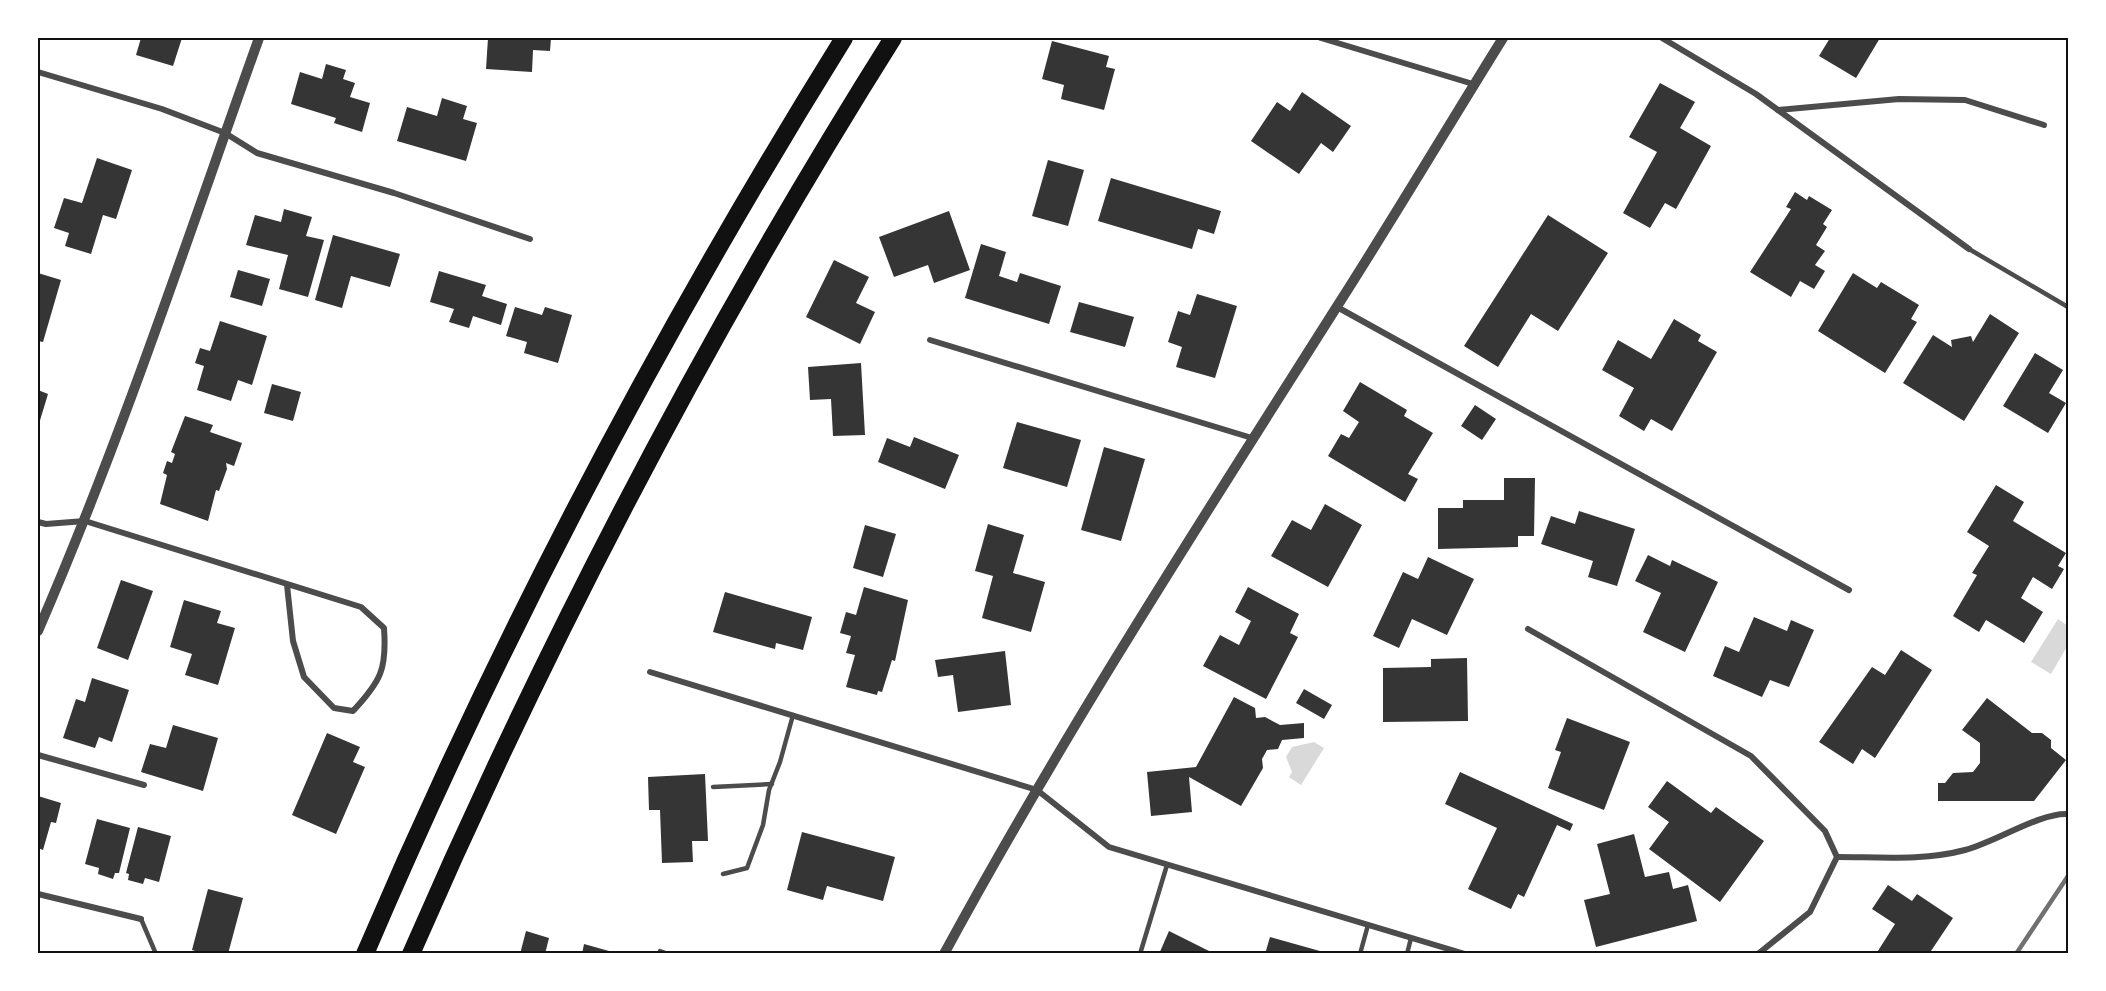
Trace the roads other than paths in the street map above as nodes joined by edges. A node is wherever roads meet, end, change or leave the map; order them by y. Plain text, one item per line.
1 (259, 38) edge
2 (843, 38) edge
3 (893, 38) edge
4 (1321, 38) edge
5 (1503, 38) edge
6 (1662, 38) edge
7 (38, 72) edge
8 (1473, 84) junction
9 (1778, 110) junction
10 (2044, 125) dead end
11 (225, 133) junction
12 (530, 239) dead end
13 (1969, 249) joint
14 (1337, 307) junction
15 (2068, 307) edge
16 (930, 340) dead end
17 (1252, 438) junction
18 (85, 521) junction
19 (38, 522) edge
20 (287, 585) junction
21 (1849, 590) dead end
22 (1528, 629) dead end
23 (38, 631) edge
24 (650, 672) dead end
25 (793, 715) junction
26 (38, 754) edge
27 (772, 784) junction
28 (144, 785) dead end
29 (713, 787) dead end
30 (1037, 790) junction
31 (2068, 814) edge
32 (1837, 857) junction
33 (1167, 865) junction
34 (723, 874) dead end
35 (38, 894) edge
36 (141, 919) joint
37 (1368, 924) junction
38 (1411, 938) junction
39 (660, 951) dead end
40 (156, 954) edge
41 (365, 954) edge
42 (411, 954) edge
43 (669, 954) edge
44 (944, 954) edge
45 (1140, 954) edge
46 (1360, 954) edge
47 (1407, 954) edge
48 (1465, 954) edge
49 (1758, 954) edge

1 - 11 street
2 - 41 highway
3 - 42 highway
4 - 8 street
5 - 8 street
6 - 9 street
7 - 11 street
8 - 14 street
9 - 10 street
9 - 13 street
11 - 12 street
11 - 18 street
13 - 15 lane
14 - 17 street
14 - 21 street
16 - 17 street
17 - 30 street
18 - 19 street
18 - 20 street
18 - 23 street
20 - 20 street
22 - 32 street
24 - 25 street
25 - 27 lane
25 - 30 street
26 - 28 street
27 - 29 lane
27 - 34 lane
30 - 33 street
30 - 44 street
31 - 32 street
32 - 49 street
33 - 37 street
33 - 45 lane
35 - 36 street
36 - 40 lane
37 - 38 street
37 - 46 lane
38 - 47 lane
38 - 48 street
39 - 43 lane

